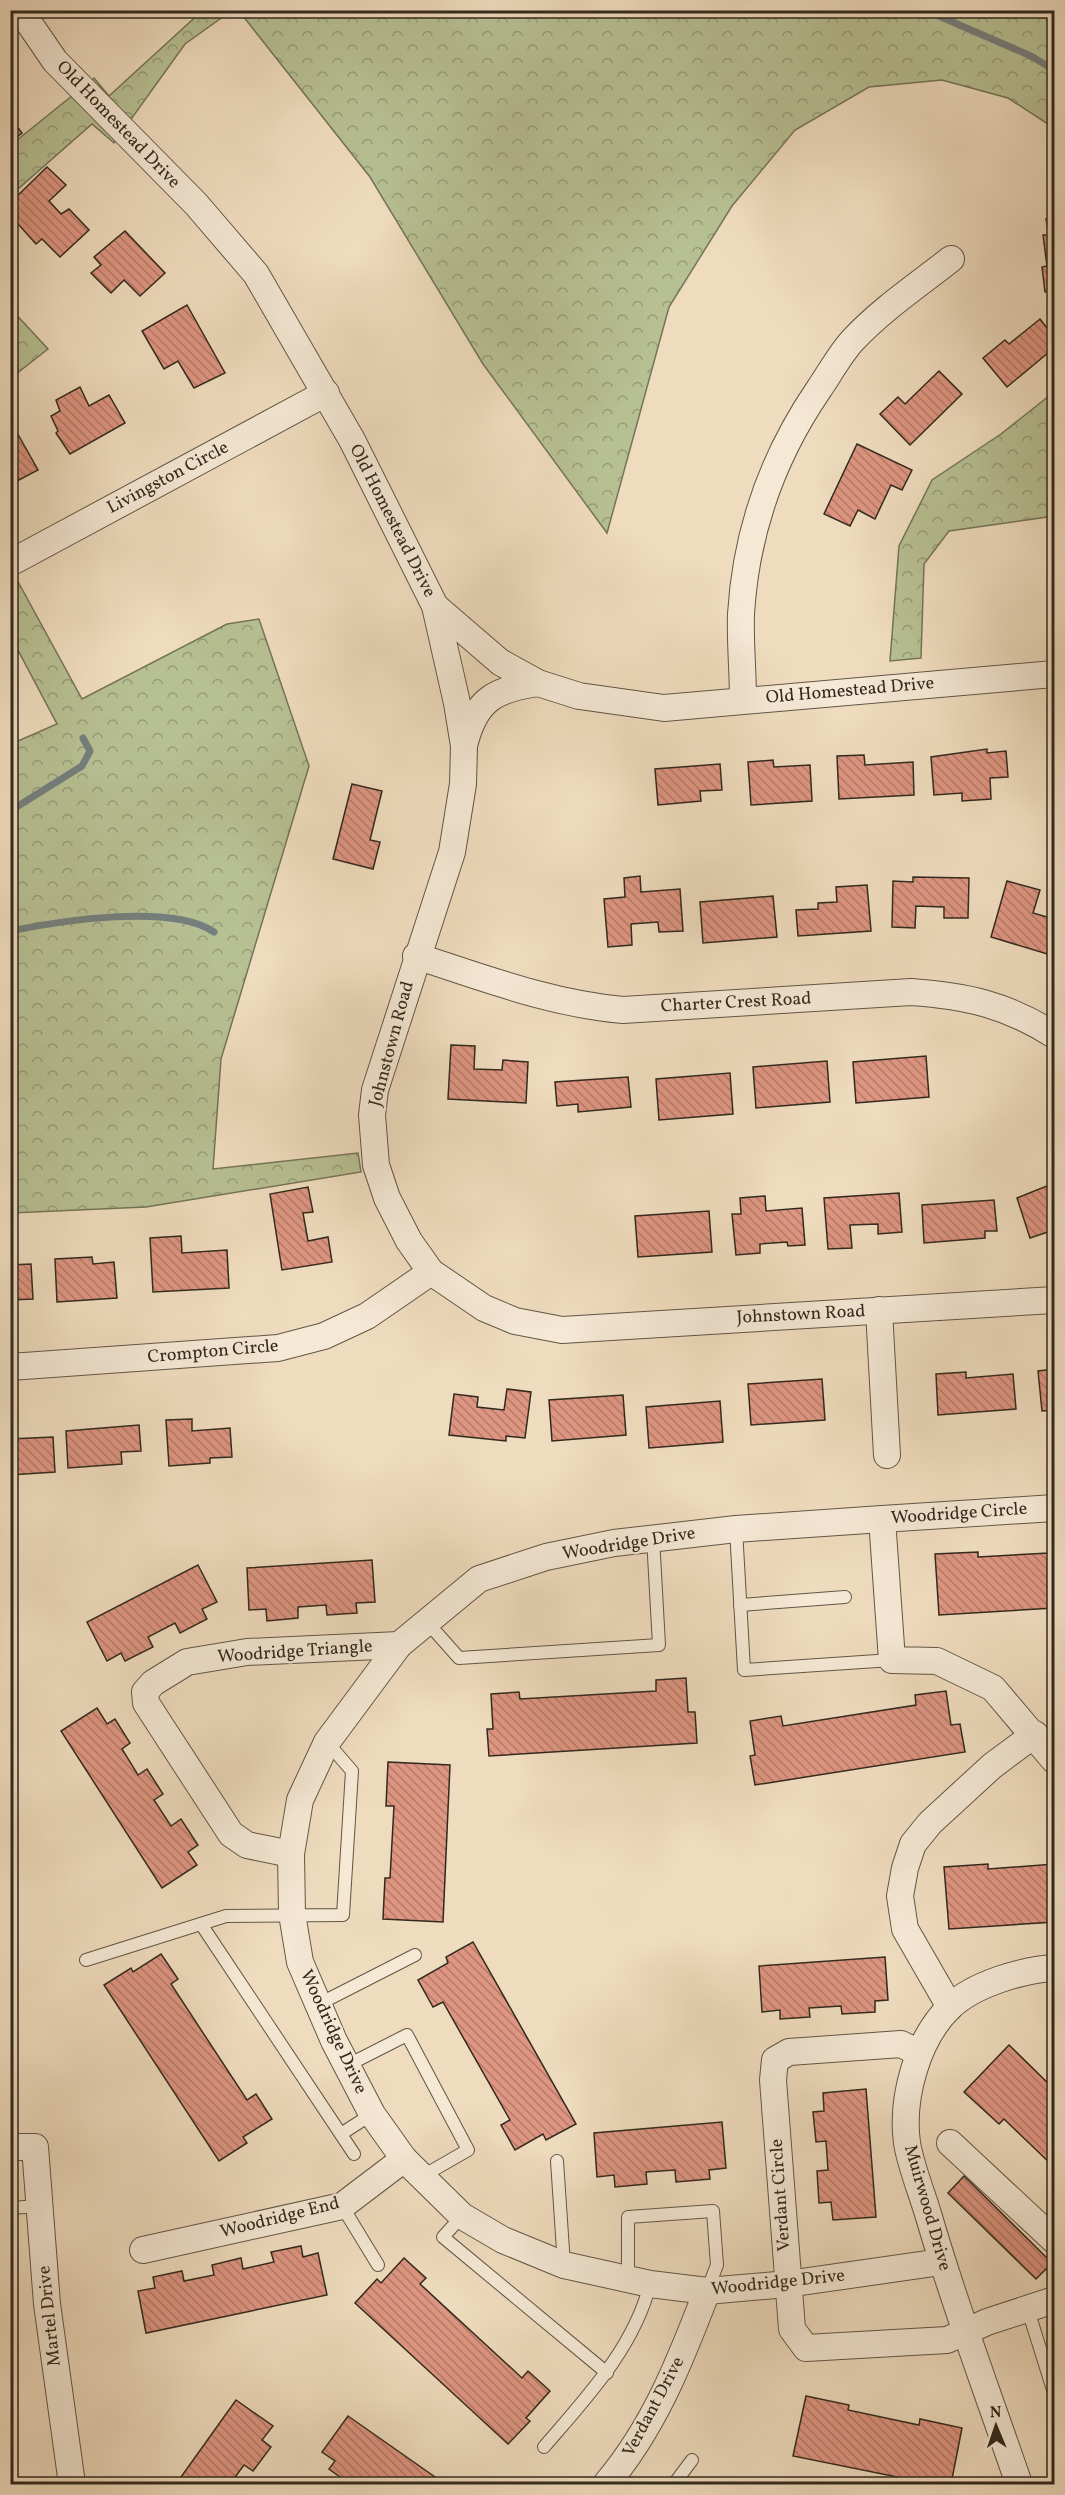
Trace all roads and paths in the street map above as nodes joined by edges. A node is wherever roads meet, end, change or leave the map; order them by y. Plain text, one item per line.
1 (20, 10) edge
2 (951, 260) dead end
3 (326, 393) junction
4 (10, 563) edge
5 (435, 606) junction
6 (1054, 674) edge
7 (538, 683) junction
8 (743, 700) junction
9 (464, 746) junction
10 (416, 956) junction
11 (1054, 1035) edge
12 (431, 1272) junction
13 (1054, 1300) edge
14 (879, 1310) junction
15 (10, 1367) edge
16 (887, 1455) dead end
17 (1054, 1508) edge
18 (882, 1519) junction
19 (736, 1529) junction
20 (653, 1538) junction
21 (845, 1597) dead end
22 (741, 1605) junction
23 (427, 1622) junction
24 (399, 1645) junction
25 (892, 1660) junction
26 (1035, 1734) junction
27 (327, 1742) junction
28 (1054, 1760) edge
29 (291, 1854) junction
30 (292, 1914) junction
31 (201, 1924) junction
32 (414, 1955) dead end
33 (86, 1960) dead end
34 (1054, 1968) edge
35 (317, 2005) junction
36 (950, 2007) junction
37 (919, 2053) junction
38 (348, 2065) junction
39 (372, 2114) junction
40 (341, 2134) junction
41 (950, 2143) dead end
42 (23, 2147) edge
43 (354, 2154) dead end
44 (557, 2161) dead end
45 (413, 2168) junction
46 (39, 2206) junction
47 (342, 2206) junction
48 (10, 2208) edge
49 (462, 2216) junction
50 (1054, 2240) edge
51 (143, 2250) dead end
52 (941, 2262) junction
53 (378, 2265) dead end
54 (564, 2265) junction
55 (639, 2282) junction
56 (787, 2284) junction
57 (707, 2291) junction
58 (1054, 2300) edge
59 (1028, 2310) junction
60 (967, 2333) junction
61 (607, 2373) junction
62 (1054, 2393) edge
63 (544, 2447) dead end
64 (692, 2460) dead end
65 (72, 2484) edge
66 (606, 2484) edge
67 (674, 2484) edge
68 (1020, 2484) edge

1 - 3 street, Old Homestead Drive
2 - 8 street
3 - 4 street, Livingston Circle
3 - 5 street, Old Homestead Drive
5 - 7 street, Old Homestead Drive
5 - 9 street, Johnstown Road
6 - 8 street, Old Homestead Drive
7 - 8 street, Old Homestead Drive
7 - 9 street
9 - 10 street, Johnstown Road
10 - 11 street, Charter Crest Road
10 - 12 street, Johnstown Road
12 - 14 street, Johnstown Road
12 - 15 street, Crompton Circle
13 - 14 street, Johnstown Road
14 - 16 street
17 - 18 street, Woodridge Circle
18 - 19 street, Woodridge Drive
18 - 25 street, Woodridge Circle
19 - 20 street, Woodridge Drive
19 - 22 lane
20 - 23 street, Woodridge Drive
20 - 23 lane
21 - 22 lane
22 - 25 lane
23 - 24 street, Woodridge Drive
24 - 27 street, Woodridge Drive
24 - 29 street, Woodridge Triangle
25 - 26 street
26 - 28 street
26 - 36 street
27 - 29 street, Woodridge Drive
27 - 30 lane
29 - 30 street, Woodridge Drive
30 - 31 lane
30 - 35 street, Woodridge Drive
31 - 33 lane
31 - 40 lane
32 - 35 lane
34 - 36 street, Muirwood Drive
35 - 38 street, Woodridge Drive
36 - 37 street, Muirwood Drive
37 - 52 street, Muirwood Drive
37 - 56 street, Verdant Circle
38 - 39 street, Woodridge Drive
38 - 45 lane
39 - 40 lane
39 - 45 street, Woodridge Drive
40 - 43 lane
41 - 50 street
42 - 46 street, Martel Drive
44 - 54 lane
45 - 47 street, Woodridge End
45 - 49 street, Woodridge Drive
46 - 48 lane
46 - 65 street, Martel Drive
47 - 51 street, Woodridge End
47 - 53 lane
49 - 54 street, Woodridge Drive
49 - 61 lane
52 - 56 street, Woodridge Drive
52 - 60 street, Muirwood Drive
54 - 55 street, Woodridge Drive
55 - 57 street, Woodridge Drive
55 - 57 lane
55 - 61 lane
56 - 57 street, Woodridge Drive
56 - 60 street, Verdant Circle
57 - 66 street, Verdant Drive
58 - 59 street
59 - 60 street
59 - 62 lane
60 - 68 street, Muirwood Drive
61 - 63 lane
64 - 67 lane

